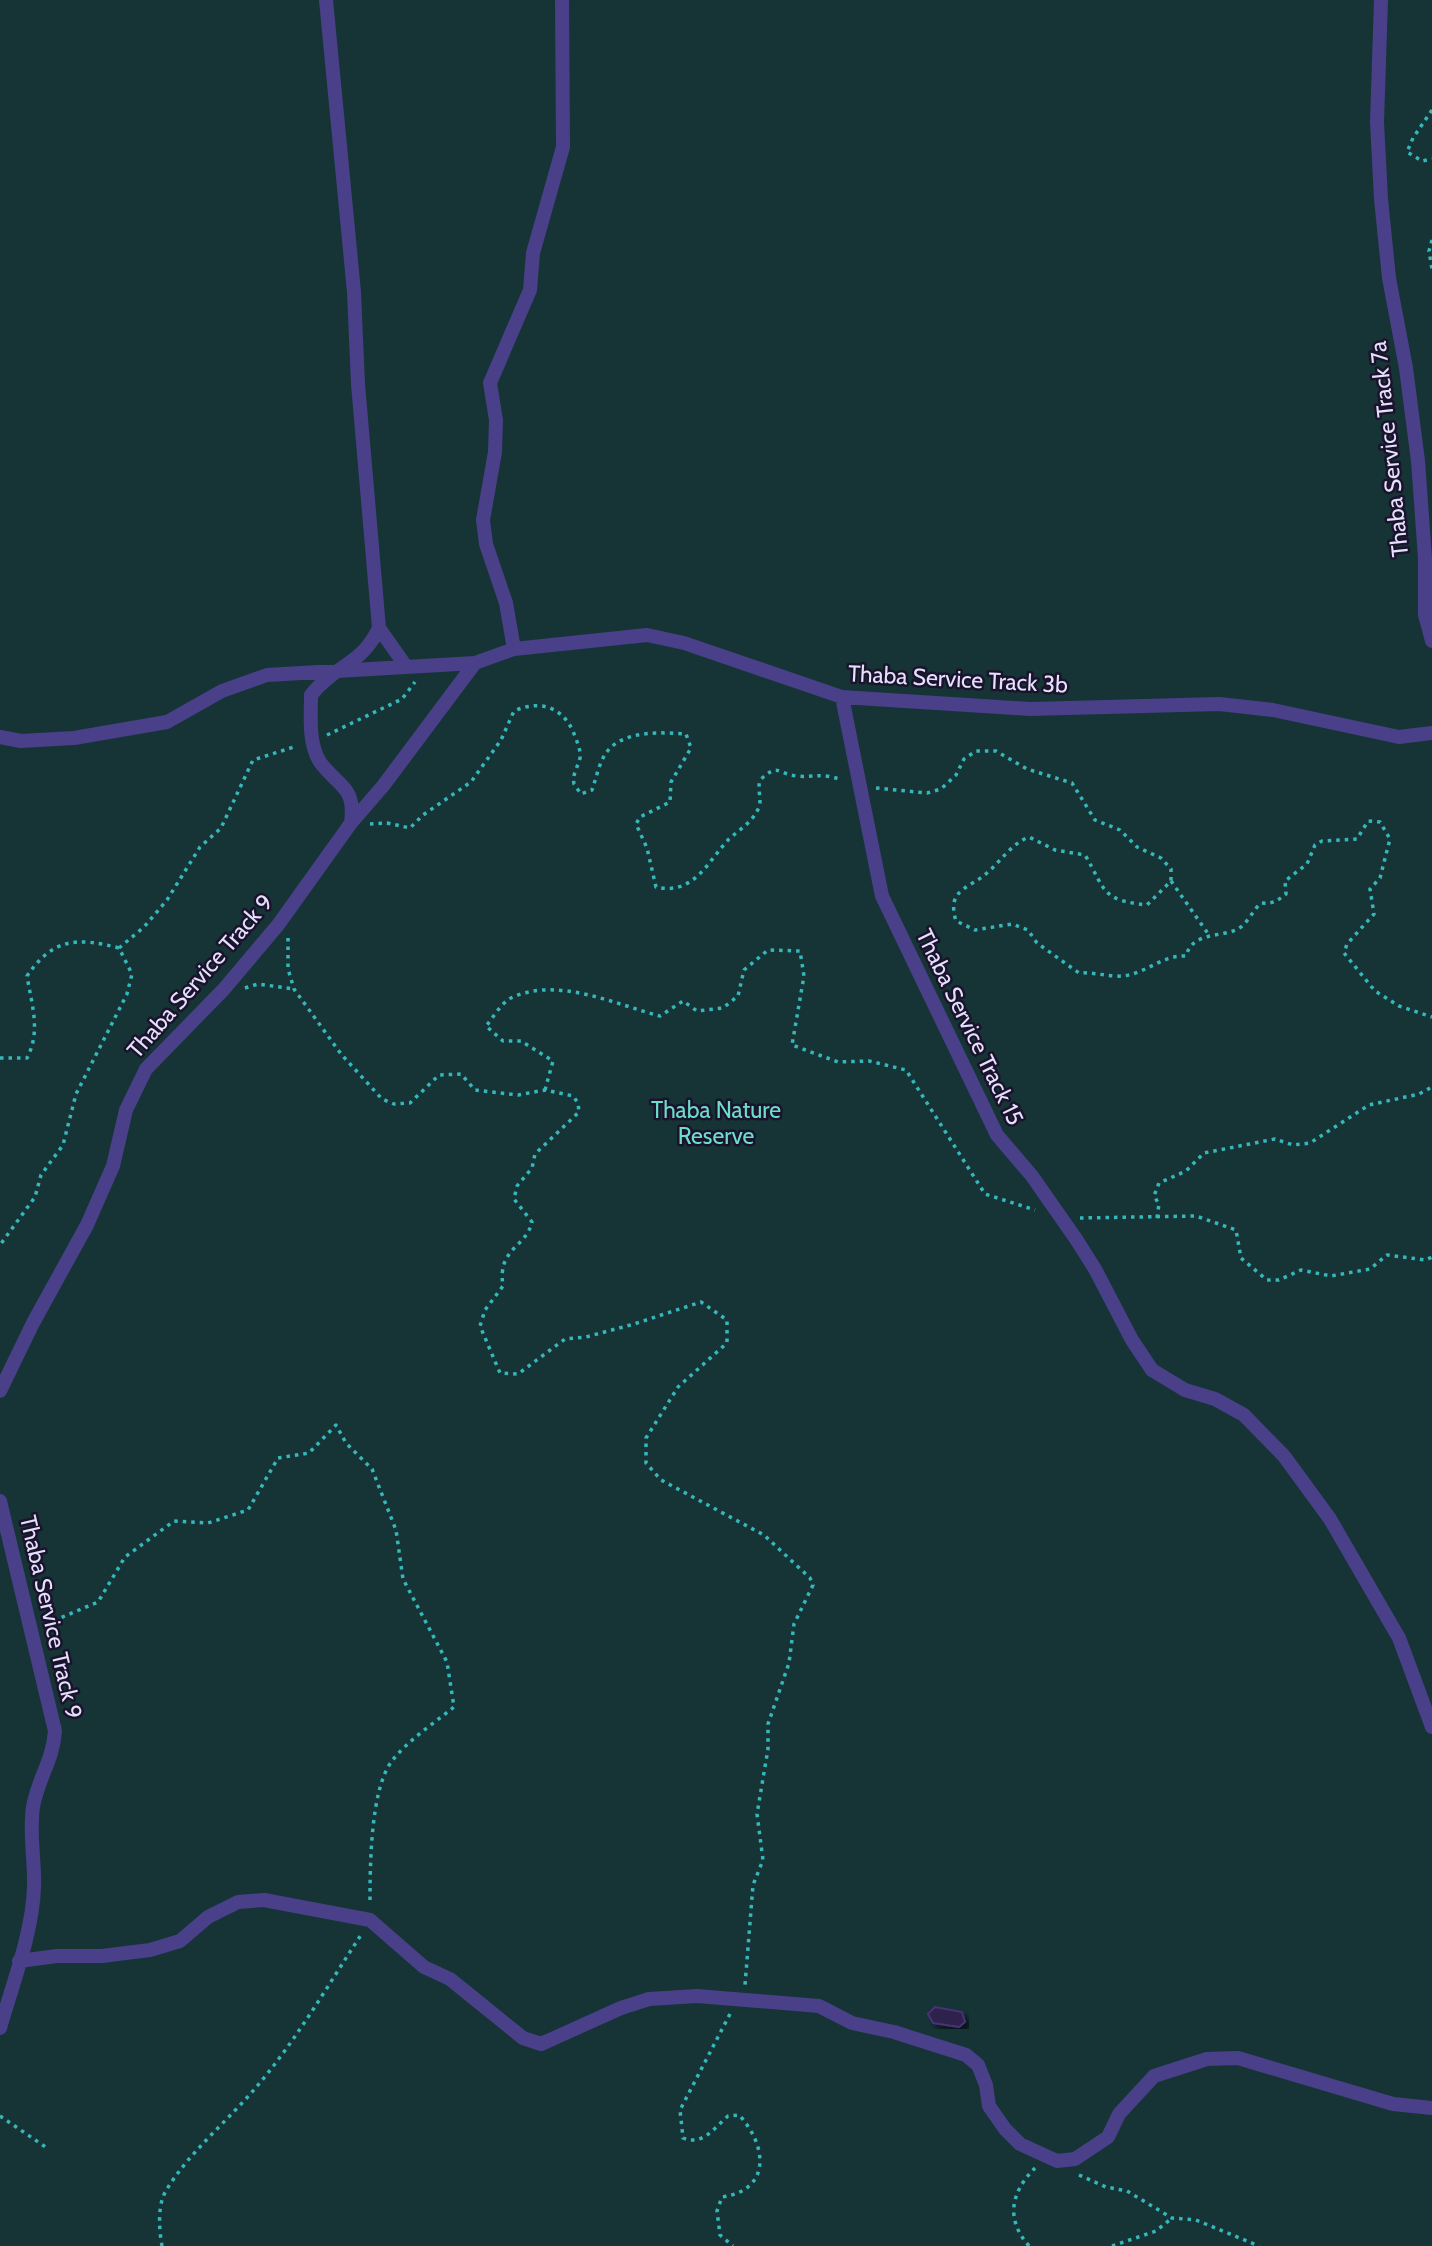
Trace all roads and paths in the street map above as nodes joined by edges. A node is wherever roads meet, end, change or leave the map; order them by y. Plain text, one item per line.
1 (326, 0) edge
2 (562, 0) edge
3 (1381, 0) edge
4 (1432, 110) edge
5 (1432, 159) edge
6 (1432, 240) edge
7 (1432, 269) edge
8 (379, 628) junction
9 (1432, 641) edge
10 (514, 649) junction
11 (475, 663) junction
12 (428, 664) junction
13 (405, 666) junction
14 (334, 671) junction
15 (842, 697) junction
16 (1432, 733) edge
17 (0, 737) edge
18 (313, 742) junction
19 (860, 786) junction
20 (351, 823) junction
21 (1171, 881) junction
22 (286, 913) junction
23 (1209, 935) junction
24 (119, 948) junction
25 (295, 989) junction
26 (216, 996) junction
27 (1432, 1017) edge
28 (0, 1058) edge
29 (1432, 1087) edge
30 (545, 1090) junction
31 (1157, 1218) junction
32 (1061, 1219) junction
33 (0, 1245) edge
34 (1432, 1257) edge
35 (0, 1391) edge
36 (0, 1501) edge
37 (32, 1627) junction
38 (1432, 1727) edge
39 (370, 1920) junction
40 (19, 1961) junction
41 (739, 1999) junction
42 (0, 2028) edge
43 (1432, 2108) edge
44 (0, 2116) edge
45 (47, 2148) dead end
46 (1047, 2157) junction
47 (1066, 2160) junction
48 (1172, 2218) junction
49 (162, 2246) edge
50 (733, 2246) edge
51 (1029, 2246) edge
52 (1112, 2246) edge
53 (1259, 2246) edge

1 - 8 street
2 - 10 street
3 - 9 street, Thaba Service Track 7a
4 - 5 path
6 - 7 path
8 - 13 street
8 - 14 street
10 - 11 street, Thaba Service Track 3b
10 - 15 street, Thaba Service Track 3b
11 - 12 street, Thaba Service Track 3b
11 - 20 street, Thaba Service Track 9
12 - 13 street, Thaba Service Track 3b
12 - 18 path
13 - 14 street, Thaba Service Track 3b
14 - 17 street, Thaba Service Track 3b
14 - 18 street
15 - 16 street, Thaba Service Track 3b
15 - 19 street, Thaba Service Track 15
18 - 20 street
18 - 24 path
19 - 20 path
19 - 21 path
19 - 32 street, Thaba Service Track 15
20 - 22 street, Thaba Service Track 9
21 - 23 path
21 - 23 path
22 - 25 path
22 - 26 street, Thaba Service Track 9
23 - 27 path
24 - 28 path
24 - 33 path
25 - 26 path
25 - 30 path
26 - 35 street, Thaba Service Track 9
29 - 31 path
30 - 32 path
30 - 41 path
31 - 32 path
31 - 34 path
32 - 38 street, Thaba Service Track 15
36 - 37 street, Thaba Service Track 9
37 - 39 path
37 - 40 street, Thaba Service Track 9
39 - 40 street
39 - 41 street
39 - 49 path
40 - 42 street, Thaba Service Track 9
41 - 46 street
41 - 50 path
43 - 47 street
44 - 45 path
46 - 47 street
46 - 51 path
47 - 48 path
48 - 52 path
48 - 53 path

